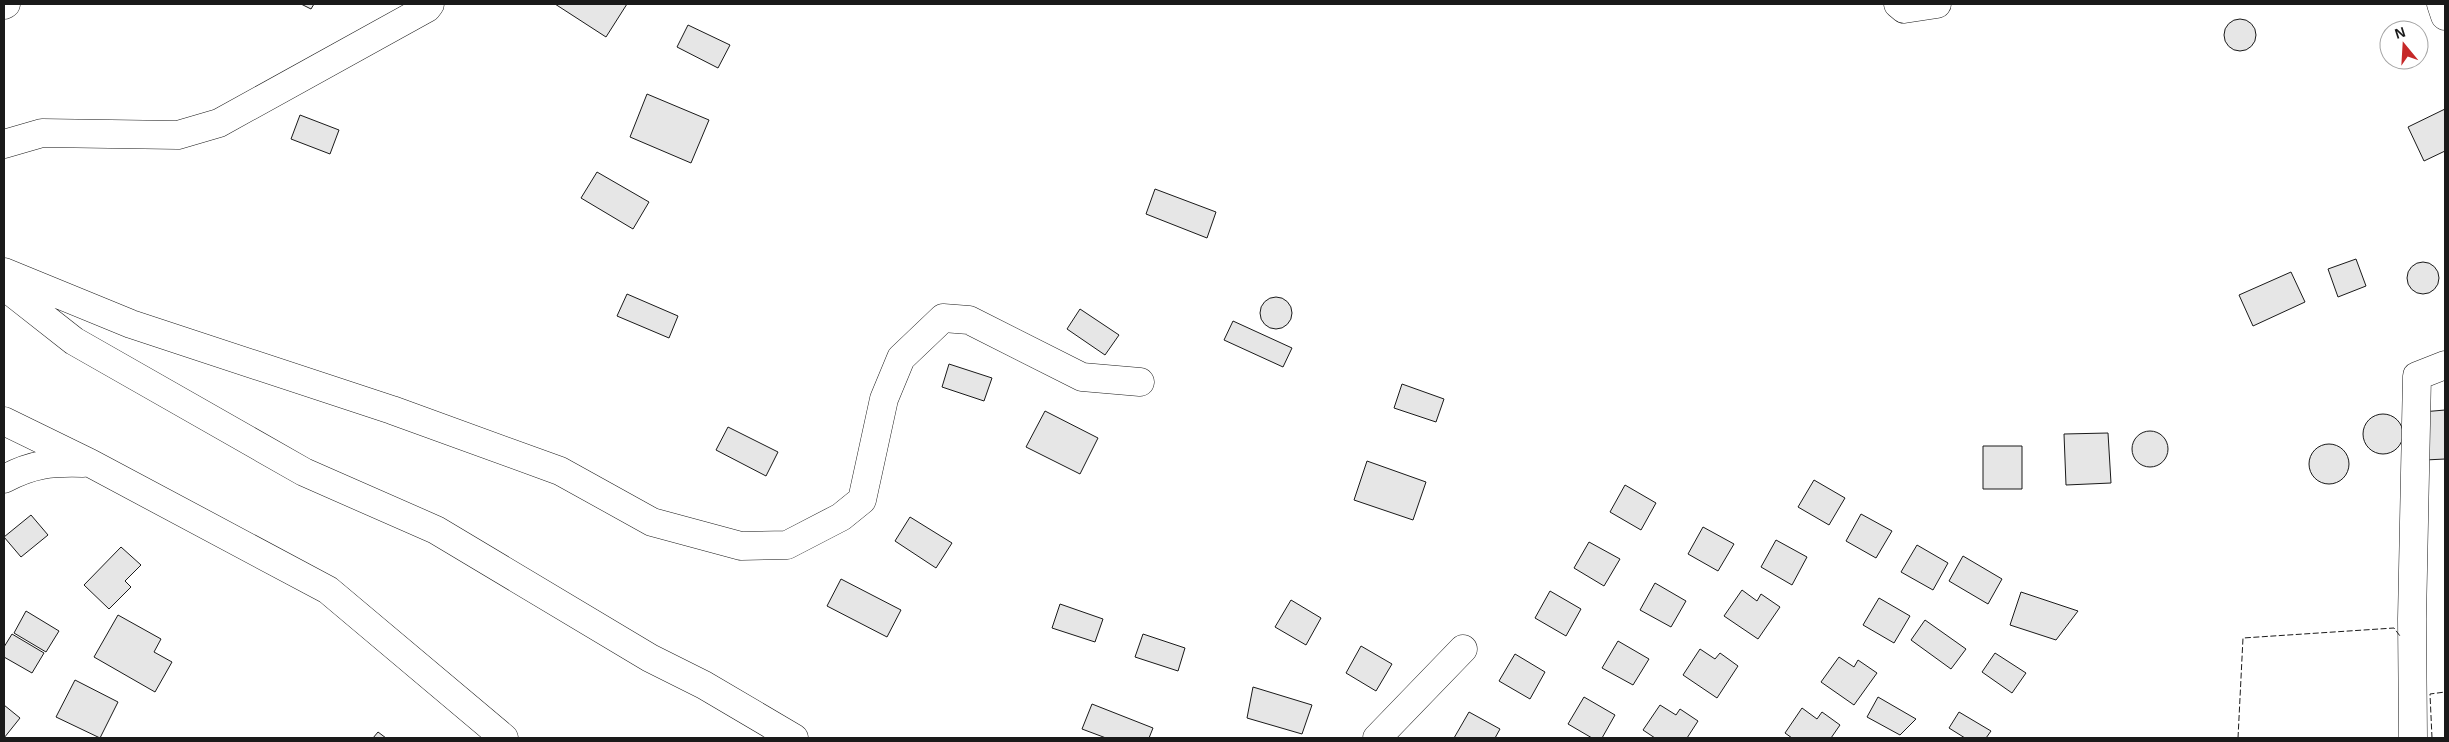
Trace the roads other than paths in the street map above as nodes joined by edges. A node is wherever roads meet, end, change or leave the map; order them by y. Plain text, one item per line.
1 (430, 4) edge
2 (1898, 4) edge
3 (1937, 4) edge
4 (2441, 4) edge
5 (2445, 16) edge
6 (4, 144) edge
7 (4, 272) edge
8 (4, 286) edge
9 (2445, 365) edge
10 (1140, 382) dead end
11 (4, 422) edge
12 (90, 463) junction
13 (4, 480) edge
14 (1463, 649) dead end
15 (504, 738) edge
16 (794, 738) edge
17 (1377, 738) edge
18 (2413, 738) edge

1 - 6 street
2 - 3 street
4 - 5 street
7 - 10 street
8 - 16 street
9 - 18 street
11 - 12 street
12 - 13 street
12 - 15 street
14 - 17 street

